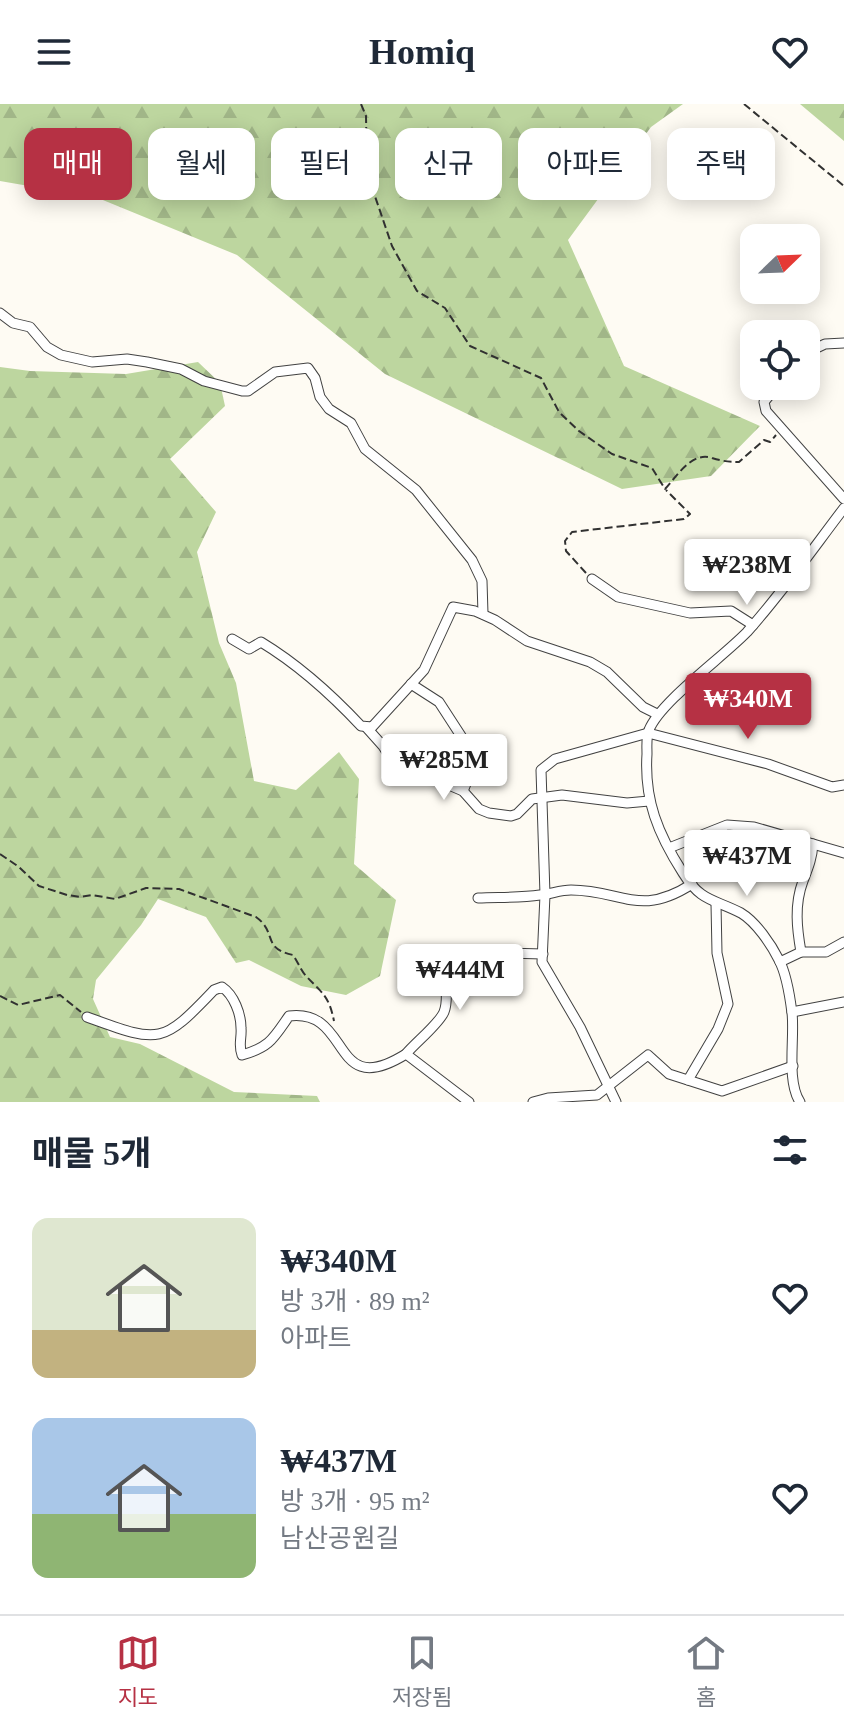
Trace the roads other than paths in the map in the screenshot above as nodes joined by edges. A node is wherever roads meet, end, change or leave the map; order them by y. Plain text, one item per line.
1 (0, 313) edge
2 (844, 343) edge
3 (820, 346) edge
4 (766, 400) edge
5 (844, 499) edge
6 (844, 508) edge
7 (592, 579) road end
8 (483, 614) junction
9 (753, 625) junction
10 (232, 639) dead end
11 (411, 684) junction
12 (657, 714) junction
13 (366, 727) junction
14 (648, 733) junction
15 (844, 785) edge
16 (463, 791) junction
17 (542, 797) junction
18 (649, 801) junction
19 (813, 844) junction
20 (669, 848) junction
21 (844, 853) edge
22 (692, 884) junction
23 (545, 895) junction
24 (478, 898) dead end
25 (716, 904) junction
26 (844, 942) edge
27 (801, 952) junction
28 (543, 954) junction
29 (780, 962) junction
30 (842, 1006) edge
31 (792, 1012) junction
32 (87, 1017) road end
33 (406, 1054) junction
34 (793, 1066) junction
35 (688, 1080) junction
36 (609, 1087) junction
37 (469, 1102) edge
38 (533, 1102) edge
39 (616, 1102) edge
40 (800, 1102) edge

1 - 8 street
2 - 3 street
4 - 5 street
6 - 9 street
7 - 9 street
8 - 11 street
8 - 12 street
9 - 12 street
10 - 13 street
11 - 13 street
11 - 16 street
12 - 14 street
13 - 16 street
14 - 15 street
14 - 17 street
14 - 18 street
16 - 17 street
17 - 18 street
17 - 23 street
18 - 20 street
19 - 20 street
19 - 21 street
19 - 27 street
20 - 22 street
22 - 23 street
22 - 25 street
23 - 24 street
23 - 28 street
25 - 29 street
25 - 35 street
26 - 27 street
27 - 29 street
28 - 33 street
28 - 36 street
29 - 31 street
30 - 31 street
31 - 34 street
32 - 33 street
33 - 37 street
34 - 35 street
34 - 40 street
35 - 36 street
36 - 38 street
36 - 39 street

